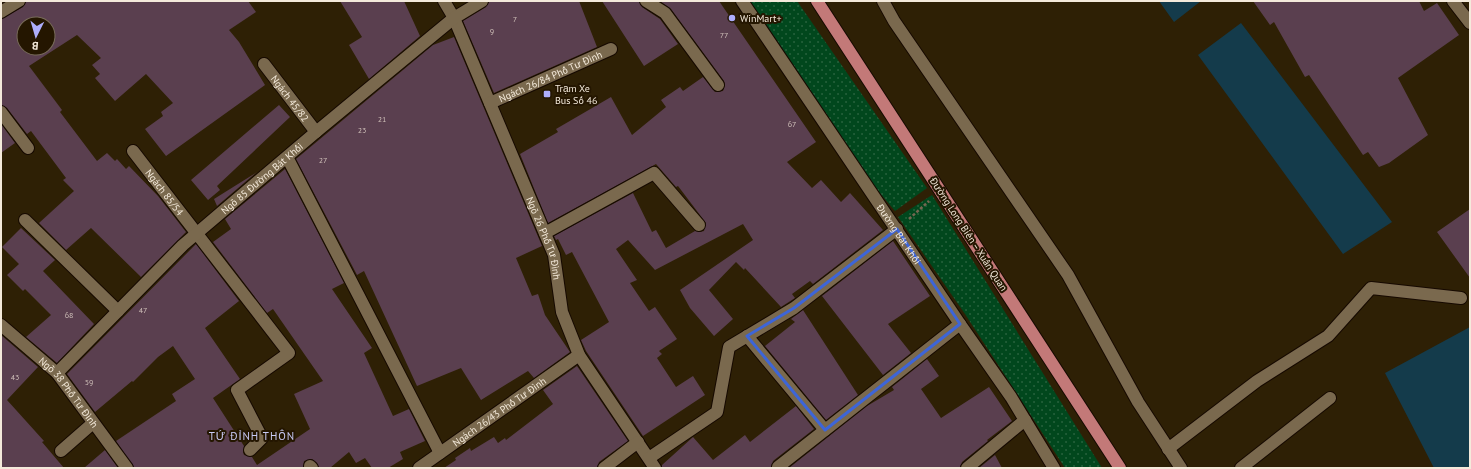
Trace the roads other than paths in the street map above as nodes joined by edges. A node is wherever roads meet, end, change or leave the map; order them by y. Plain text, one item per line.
1 (19, 1) edge
2 (444, 1) edge
3 (482, 1) edge
4 (646, 1) edge
5 (742, 1) edge
6 (817, 1) edge
7 (883, 1) edge
8 (1453, 1) edge
9 (1, 12) edge
10 (454, 18) junction
11 (1470, 23) edge
12 (611, 49) dead end
13 (264, 64) dead end
14 (718, 85) dead end
15 (490, 102) junction
16 (1, 112) edge
17 (316, 132) junction
18 (28, 148) dead end
19 (133, 151) dead end
20 (287, 157) junction
21 (25, 220) dead end
22 (699, 225) dead end
23 (897, 229) junction
24 (198, 233) junction
25 (545, 233) junction
26 (1461, 298) dead end
27 (118, 311) junction
28 (960, 324) junction
29 (1, 325) edge
30 (747, 336) junction
31 (579, 354) junction
32 (57, 373) junction
33 (1330, 398) dead end
34 (1025, 420) junction
35 (93, 423) junction
36 (825, 430) junction
37 (638, 442) junction
38 (1168, 449) junction
39 (250, 450) dead end
40 (61, 451) dead end
41 (440, 453) junction
42 (652, 463) edge
43 (778, 467) dead end
44 (127, 468) edge
45 (419, 468) edge
46 (604, 468) edge
47 (967, 468) edge
48 (1054, 468) edge
49 (1120, 468) edge
50 (1181, 468) edge
51 (1241, 468) edge

1 - 9 street
2 - 10 street, Ngõ 26 Phố Tư Đình
3 - 10 street, Ngõ 85 Đường Bát Khối
4 - 14 street
5 - 23 street, Đường Bát Khối
6 - 49 main road, Đường Long Biên – Xuân Quan
7 - 38 street
8 - 11 street
10 - 15 street, Ngõ 26 Phố Tư Đình
10 - 17 street, Ngõ 85 Đường Bát Khối
12 - 15 street, Ngách 26/84 Phố Tư Đình
13 - 17 street, Ngách 45/82
15 - 25 street, Ngõ 26 Phố Tư Đình
16 - 18 street
17 - 20 street, Ngõ 85 Đường Bát Khối
19 - 24 street, Ngách 85/54
20 - 24 street, Ngõ 85 Đường Bát Khối
20 - 41 street
21 - 27 street
22 - 25 street
23 - 28 street, Đường Bát Khối
23 - 30 street
24 - 27 street, Ngõ 85 Đường Bát Khối
24 - 39 street, Ngách 85/54
25 - 31 street, Ngõ 26 Phố Tư Đình
26 - 38 street
27 - 32 street, Ngõ 85 Đường Bát Khối
28 - 34 street, Đường Bát Khối
28 - 36 street
29 - 32 street, Ngõ 38 Phố Tư Đình
30 - 36 street
30 - 42 street
31 - 37 street, Ngõ 26 Phố Tư Đình
31 - 41 street, Ngách 26/43 Phố Tư Đình
32 - 35 street, Ngõ 38 Phố Tư Đình
33 - 51 street
34 - 47 street
34 - 48 street, Đường Bát Khối
35 - 40 street
35 - 44 street, Ngõ 38 Phố Tư Đình
36 - 43 street
37 - 42 street, Ngõ 26 Phố Tư Đình
37 - 46 street
38 - 50 street
41 - 45 street, Ngách 26/43 Phố Tư Đình

